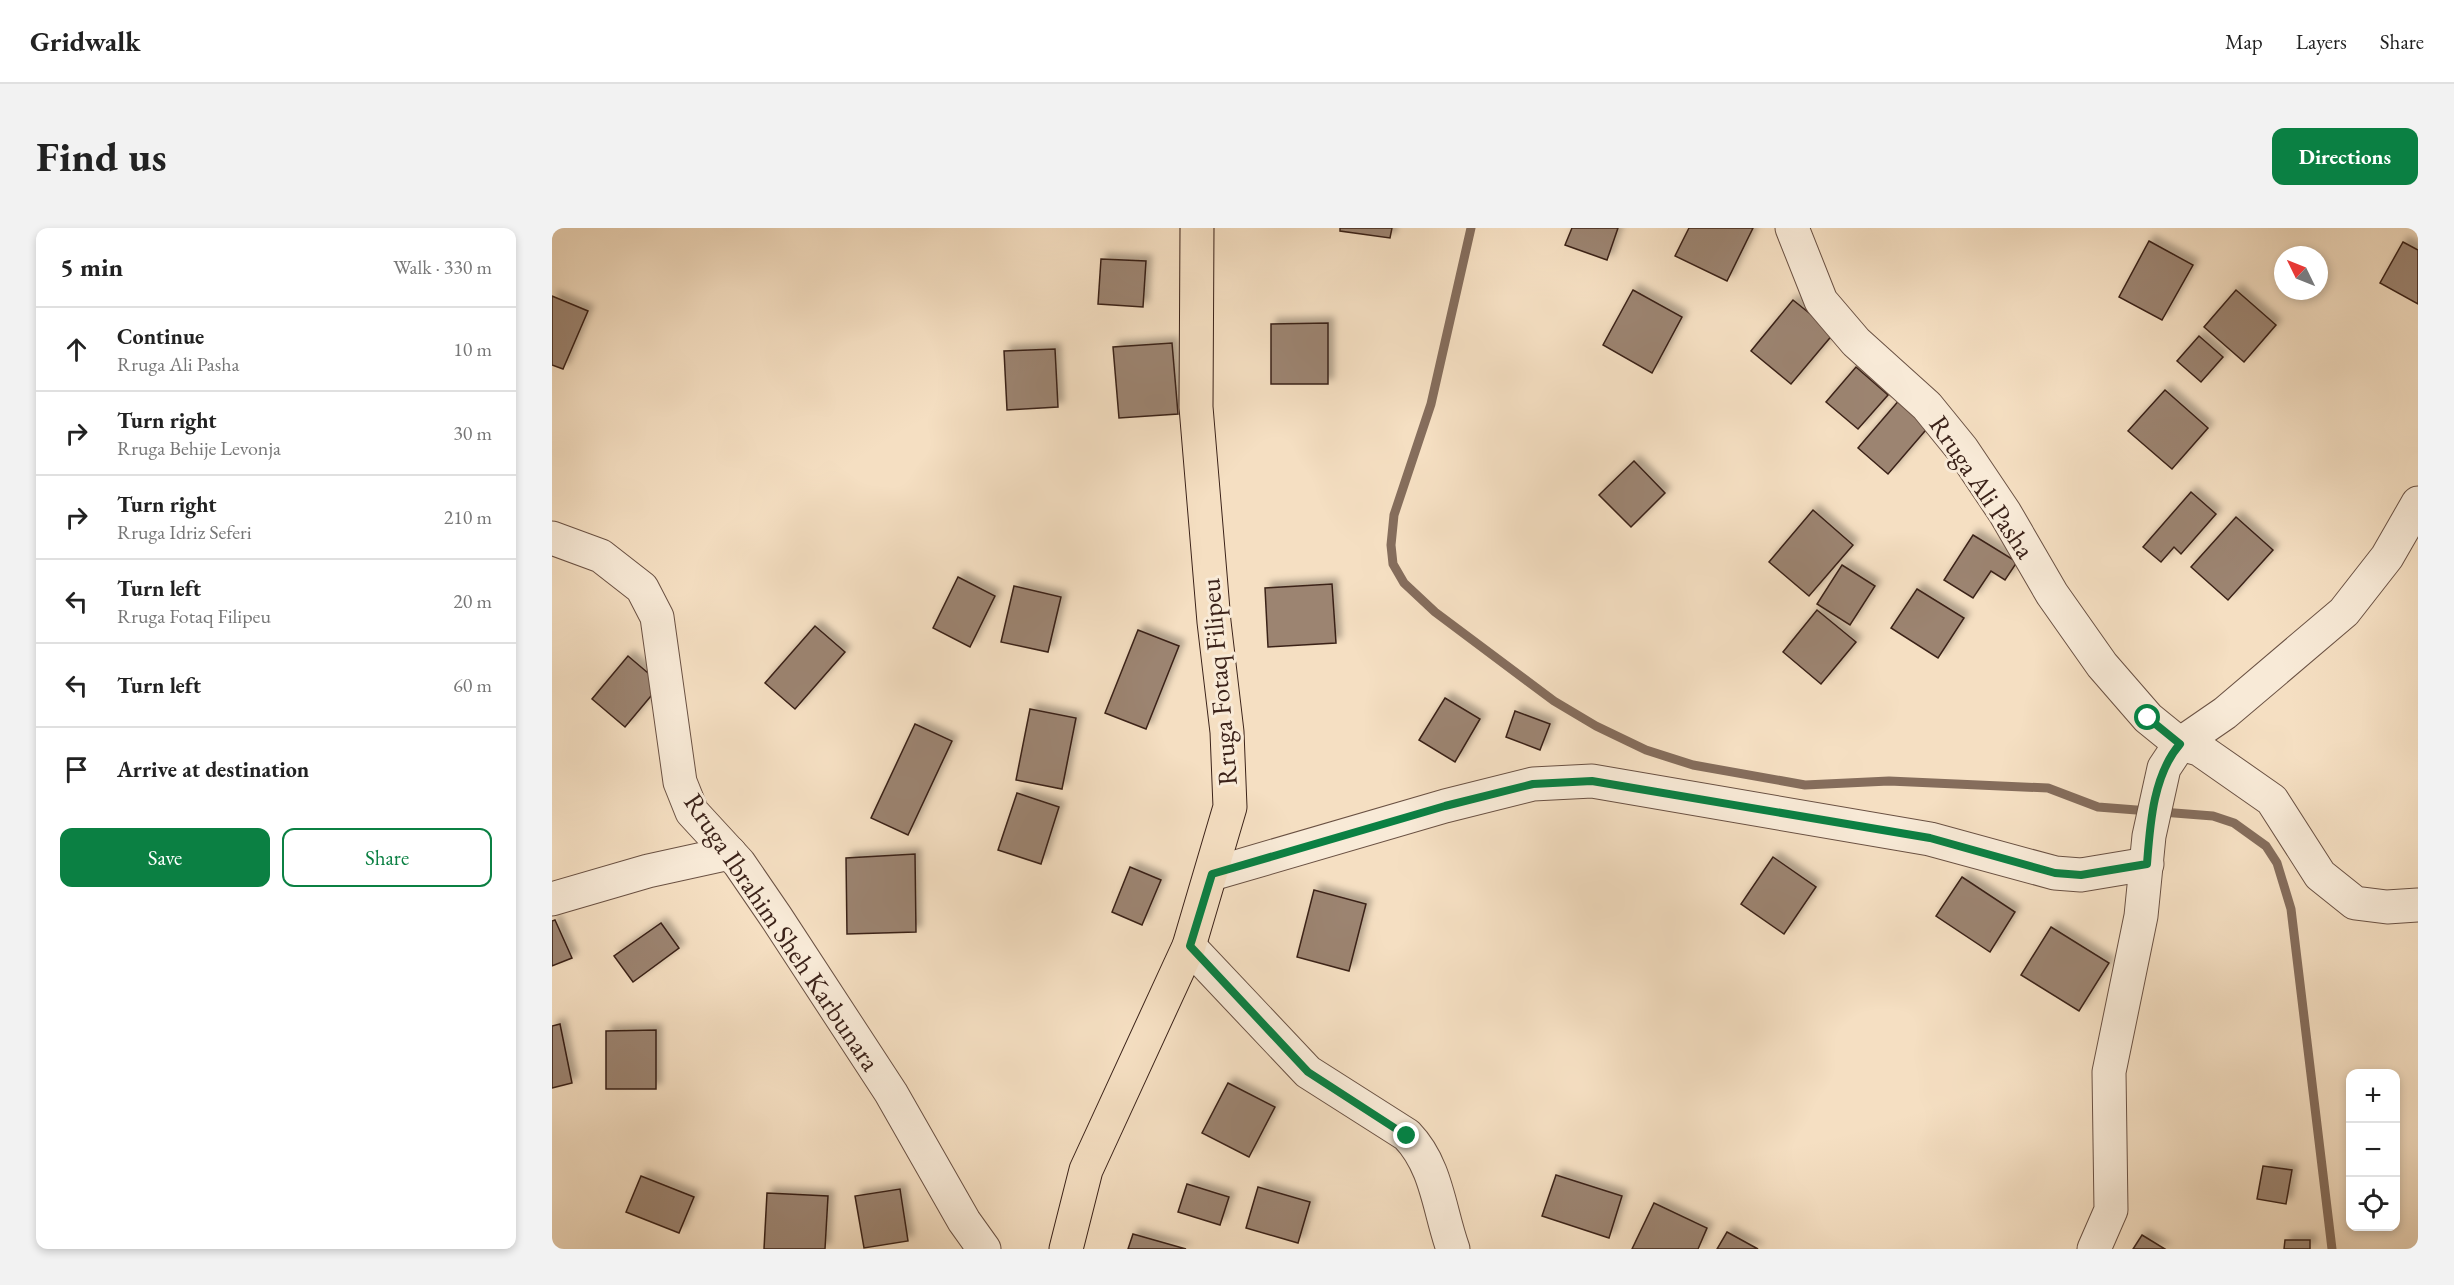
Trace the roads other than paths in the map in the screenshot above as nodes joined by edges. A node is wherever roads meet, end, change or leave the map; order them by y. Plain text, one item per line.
1 (1197, 228) edge
2 (1792, 228) edge
3 (2418, 503) edge
4 (552, 538) edge
5 (2172, 756) junction
6 (730, 853) junction
7 (2147, 864) junction
8 (1212, 874) junction
9 (552, 899) edge
10 (2418, 905) edge
11 (1190, 946) junction
12 (984, 1249) edge
13 (1066, 1249) edge
14 (1453, 1249) edge
15 (2094, 1249) edge

1 - 8 main road, Rruga Fotaq Filipeu
2 - 5 street, Rruga Ali Pasha
3 - 5 street
4 - 6 street, Rruga Ibrahim Sheh Karbunara
5 - 7 street
5 - 10 street, Rruga Ali Pasha
6 - 9 street
6 - 12 street, Rruga Ibrahim Sheh Karbunara
7 - 8 street
7 - 15 street
8 - 11 main road, Rruga Fotaq Filipeu
11 - 13 main road, Rruga Fotaq Filipeu
11 - 14 street

